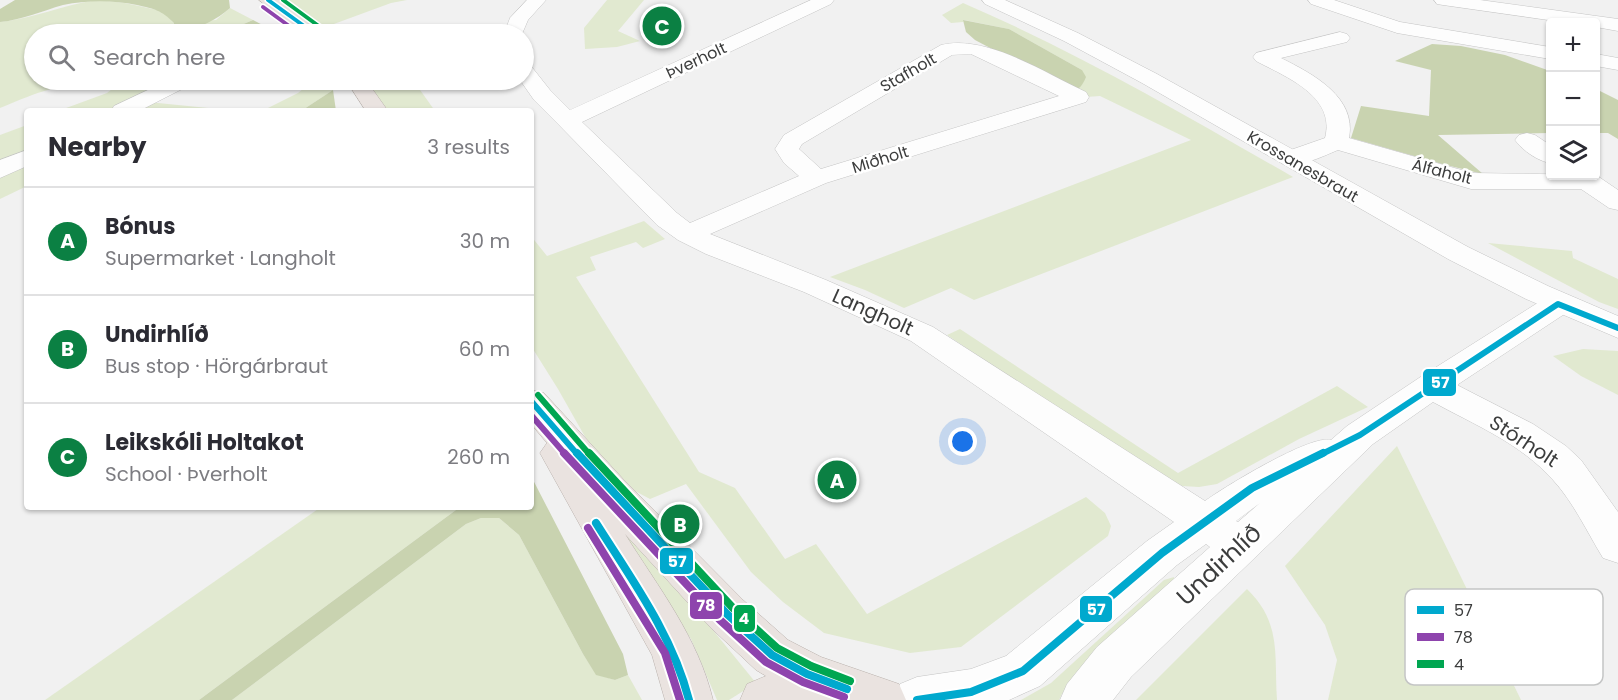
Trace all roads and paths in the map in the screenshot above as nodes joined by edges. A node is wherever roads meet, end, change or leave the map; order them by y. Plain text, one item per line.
1 (268, 0) edge
2 (537, 0) edge
3 (825, 0) edge
4 (991, 0) edge
5 (1443, 0) edge
6 (1326, 1) edge
7 (796, 4) edge
8 (301, 24) edge
9 (517, 24) edge
10 (1618, 25) edge
11 (1340, 38) dead end
12 (1546, 52) edge
13 (1600, 61) edge
14 (1618, 64) edge
15 (534, 84) edge
16 (165, 90) edge
17 (363, 90) edge
18 (1078, 97) joint
19 (128, 108) edge
20 (375, 108) edge
21 (567, 120) junction
22 (1527, 140) dead end
23 (1336, 142) junction
24 (1546, 153) edge
25 (24, 158) edge
26 (1291, 158) junction
27 (0, 170) edge
28 (817, 178) junction
29 (1546, 179) edge
30 (1586, 180) edge
31 (1618, 202) edge
32 (688, 234) junction
33 (1558, 304) junction
34 (1618, 328) edge
35 (1431, 386) junction
36 (534, 405) edge
37 (534, 408) edge
38 (1222, 534) junction
39 (1618, 546) edge
40 (865, 694) edge
41 (688, 700) edge
42 (764, 700) edge
43 (917, 700) edge
44 (1084, 700) edge

1 - 8 highway
2 - 9 street
3 - 7 street, Þverholt
4 - 26 street, Krossanesbraut
5 - 10 street
6 - 12 street
7 - 21 street, Þverholt
11 - 23 street
13 - 14 street
15 - 21 street, Langholt
16 - 19 street
17 - 20 highway
18 - 28 street, Miðholt
18 - 28 street, Stafholt
21 - 32 street, Langholt
22 - 24 street
23 - 26 street
23 - 29 street, Álfaholt
25 - 27 street
26 - 33 street, Krossanesbraut
28 - 32 street, Miðholt
30 - 31 street, Álfaholt
32 - 38 street, Langholt
33 - 34 street, Krossanesbraut
33 - 35 street, Undirhlíð
35 - 38 street, Undirhlíð
35 - 39 street, Stórholt
36 - 40 highway
37 - 41 highway
38 - 43 street, Undirhlíð
38 - 44 street, Undirhlíð
40 - 42 highway

